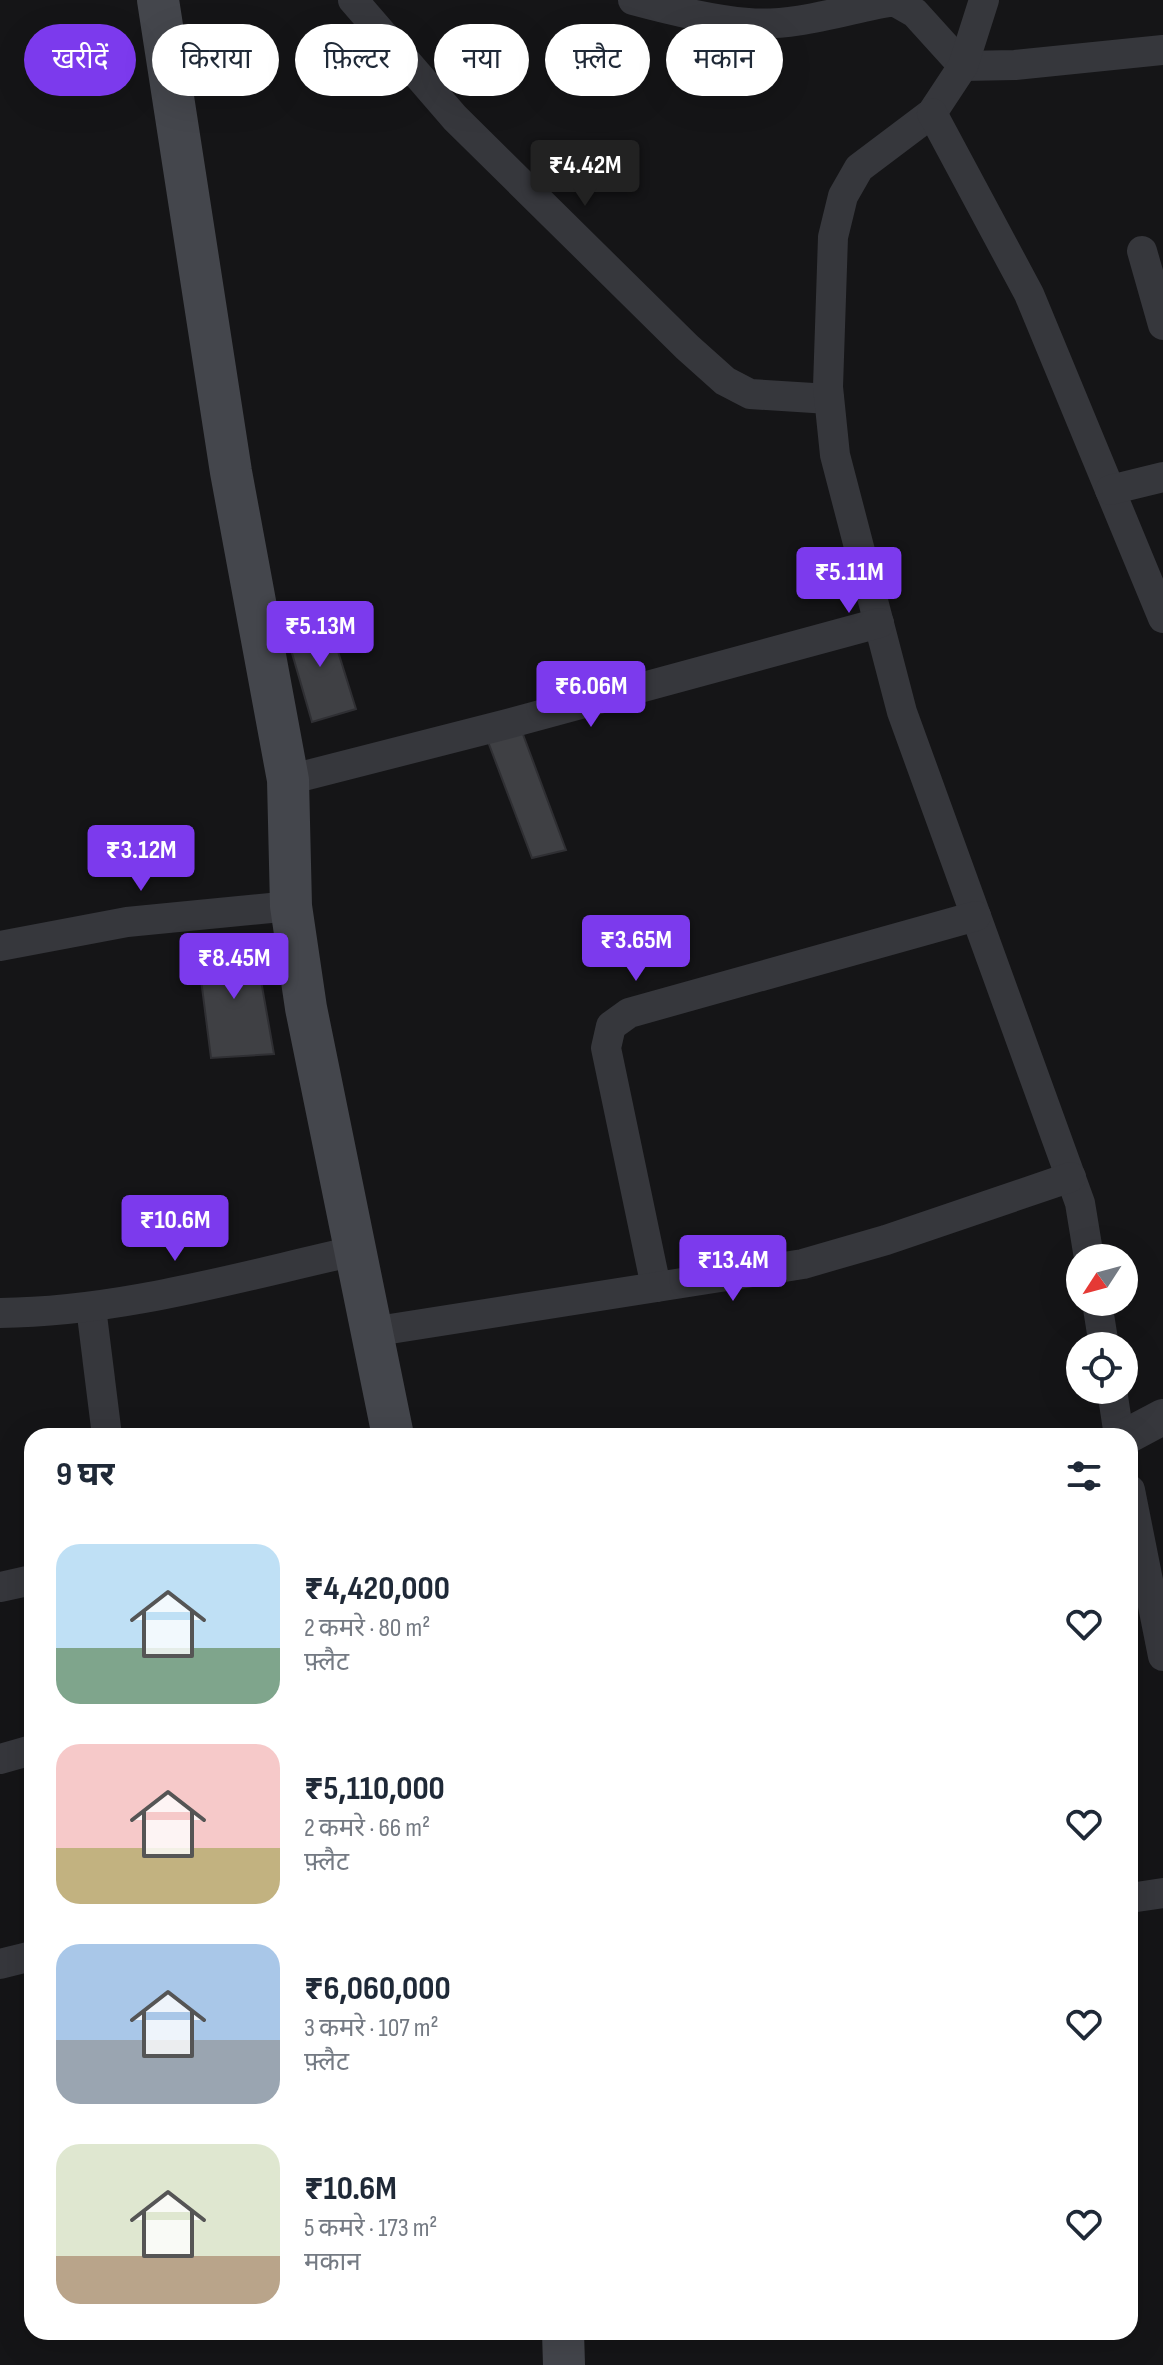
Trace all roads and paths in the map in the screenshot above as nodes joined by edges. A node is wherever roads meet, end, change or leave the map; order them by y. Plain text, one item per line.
1 (158, 0) edge
2 (353, 0) edge
3 (633, 0) edge
4 (984, 0) edge
5 (1163, 50) edge
6 (963, 66) junction
7 (932, 113) junction
8 (1142, 251) dead end
9 (1163, 325) edge
10 (829, 399) junction
11 (1163, 477) edge
12 (1110, 490) junction
13 (1163, 618) edge
14 (879, 623) junction
15 (288, 780) junction
16 (291, 906) junction
17 (976, 916) junction
18 (0, 946) edge
19 (1071, 1177) junction
20 (1087, 1244) edge
21 (355, 1251) junction
22 (656, 1287) junction
23 (91, 1307) junction
24 (0, 1313) edge
25 (371, 1332) junction
26 (1114, 1404) edge
27 (1163, 1417) edge
28 (106, 1428) edge
29 (391, 1428) edge
30 (1118, 1428) edge
31 (1138, 1430) edge
32 (1138, 1572) edge
33 (24, 1582) edge
34 (0, 1587) edge
35 (1160, 1624) edge
36 (1163, 1656) edge
37 (24, 1752) edge
38 (0, 1759) edge
39 (1163, 1893) edge
40 (1138, 1897) edge
41 (24, 1958) edge
42 (0, 1964) edge
43 (563, 2340) edge
44 (575, 2340) edge
45 (564, 2365) edge
46 (585, 2365) edge

1 - 15 main road
2 - 10 street
3 - 6 street
4 - 6 street
5 - 6 street
6 - 7 street
7 - 10 street
7 - 12 street
8 - 9 street
10 - 14 street
11 - 12 street
12 - 13 street
14 - 15 street
14 - 17 street
15 - 16 main road
16 - 18 street
16 - 21 main road
17 - 19 street
17 - 22 street
19 - 20 street
19 - 22 street
21 - 23 street
21 - 25 main road
22 - 25 street
23 - 24 street
23 - 28 street
25 - 29 main road
26 - 30 street
27 - 31 street
32 - 35 street
33 - 34 street
35 - 36 street
37 - 38 street
39 - 40 street
41 - 42 street
43 - 45 main road
44 - 46 street

